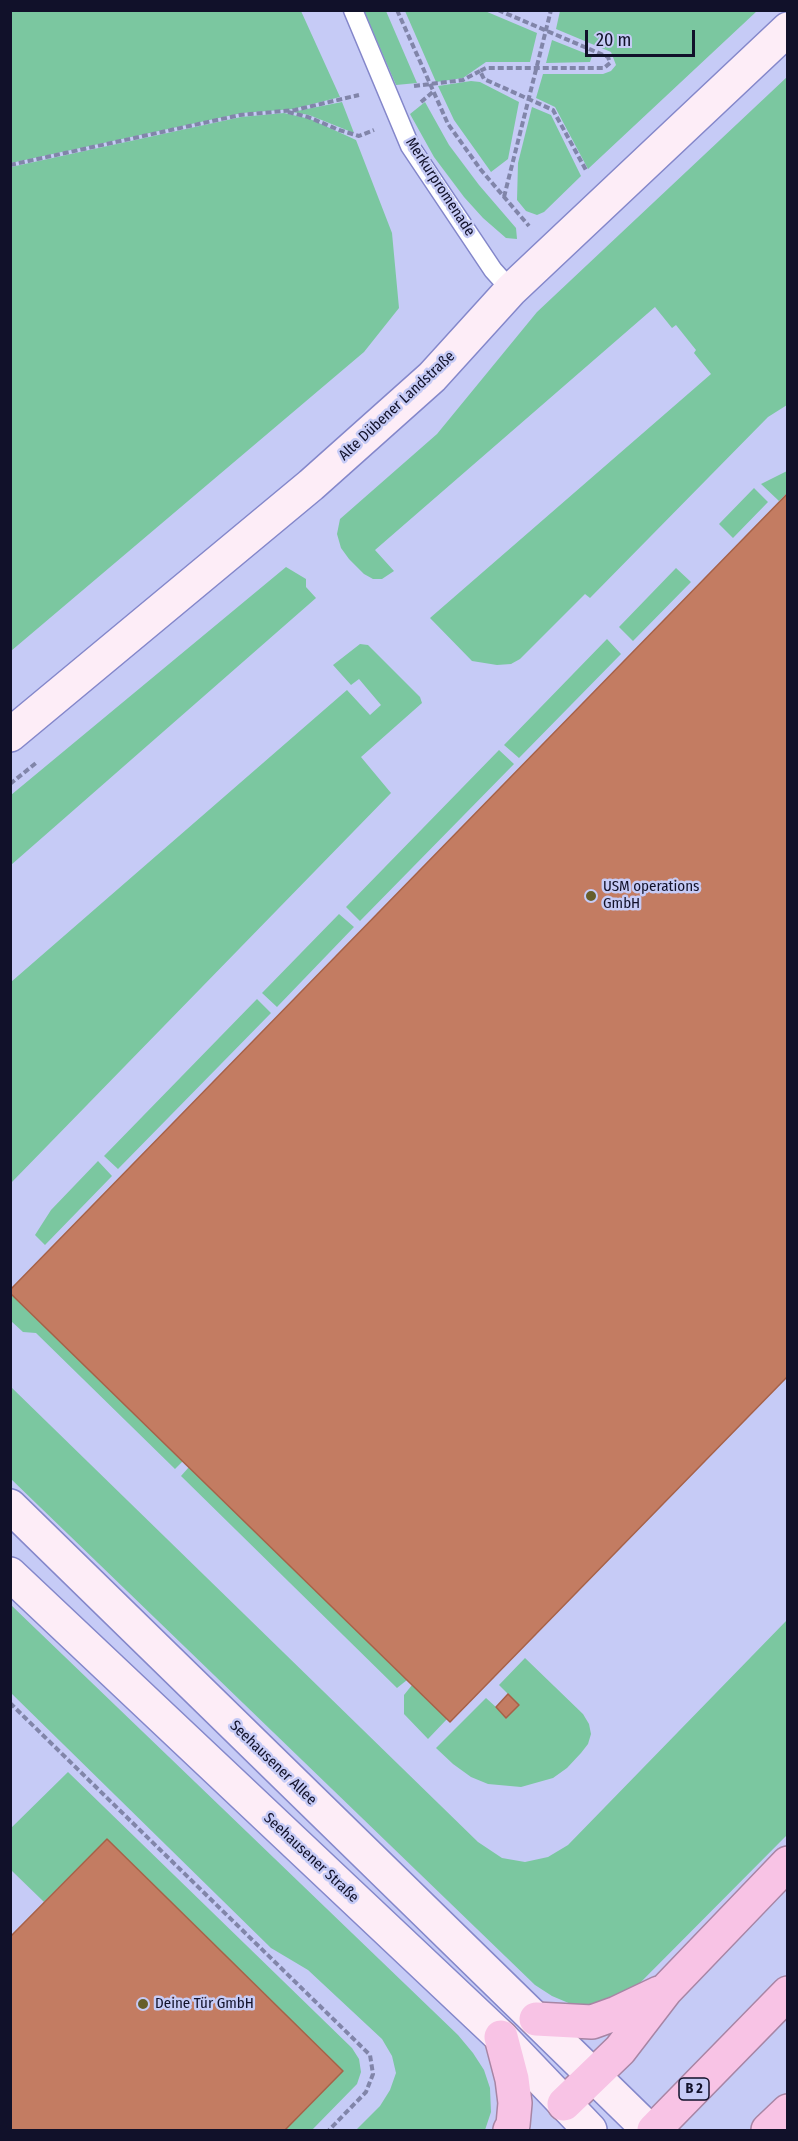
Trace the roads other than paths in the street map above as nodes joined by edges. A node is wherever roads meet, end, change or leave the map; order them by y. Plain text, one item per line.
1 (353, 10) edge
2 (788, 28) edge
3 (511, 290) junction
4 (10, 735) edge
5 (10, 1506) edge
6 (10, 1574) edge
7 (788, 1863) edge
8 (666, 1990) junction
9 (788, 1993) edge
10 (536, 2019) junction
11 (501, 2037) junction
12 (593, 2076) junction
13 (564, 2104) junction
14 (788, 2111) edge
15 (510, 2130) edge
16 (590, 2130) edge
17 (651, 2130) edge
18 (768, 2130) edge

1 - 3 lane, Merkurpromenade
2 - 3 main road, Alte Dübener Landstraße
3 - 4 main road, Alte Dübener Landstraße
5 - 10 main road, Seehausener Allee
6 - 11 main road, Seehausener Straße
7 - 8 highway
8 - 10 highway
8 - 12 highway
9 - 17 highway, B 2
10 - 12 main road
11 - 13 main road
11 - 15 highway
12 - 13 highway
12 - 17 main road
13 - 16 main road
14 - 18 highway

